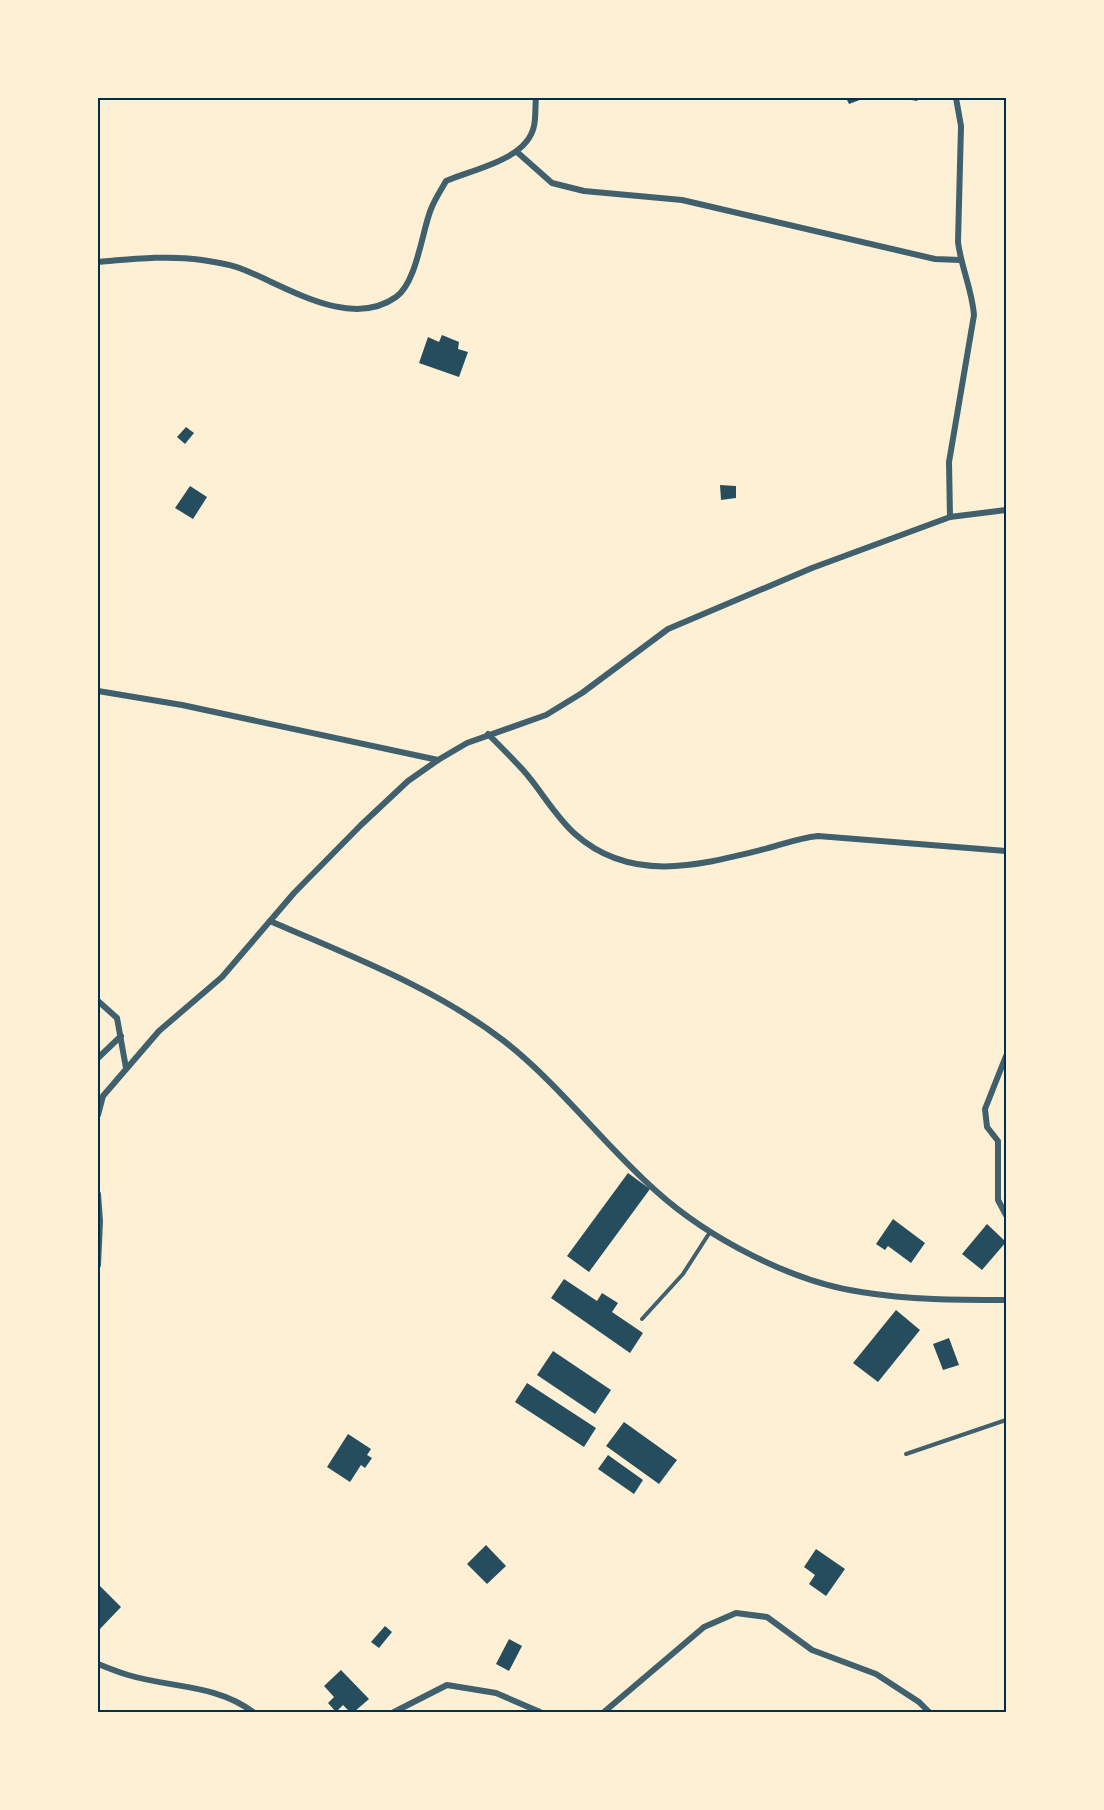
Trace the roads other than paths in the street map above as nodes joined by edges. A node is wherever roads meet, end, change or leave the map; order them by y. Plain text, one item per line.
1 (536, 98) edge
2 (956, 98) edge
3 (517, 152) junction
4 (960, 260) junction
5 (98, 262) edge
6 (1006, 510) edge
7 (950, 517) junction
8 (98, 691) edge
9 (488, 734) junction
10 (438, 760) junction
11 (1006, 851) edge
12 (270, 921) junction
13 (98, 1001) edge
14 (121, 1036) junction
15 (1006, 1056) edge
16 (98, 1058) edge
17 (126, 1068) junction
18 (98, 1115) edge
19 (98, 1194) edge
20 (1006, 1215) edge
21 (710, 1232) junction
22 (98, 1265) edge
23 (1006, 1300) edge
24 (642, 1318) dead end
25 (1006, 1420) edge
26 (906, 1454) dead end
27 (98, 1664) edge
28 (253, 1713) edge
29 (394, 1713) edge
30 (540, 1713) edge
31 (604, 1713) edge
32 (929, 1713) edge

1 - 3 street
2 - 4 street
3 - 4 street
3 - 5 street
4 - 7 street
6 - 7 street
7 - 9 street
8 - 10 street
9 - 10 street
9 - 11 street
10 - 12 street
12 - 17 street
12 - 21 street
13 - 14 street
14 - 16 street
14 - 17 street
15 - 20 street
17 - 18 street
19 - 22 street
21 - 23 street
21 - 24 lane
25 - 26 lane
27 - 28 street
29 - 30 street
31 - 32 street

